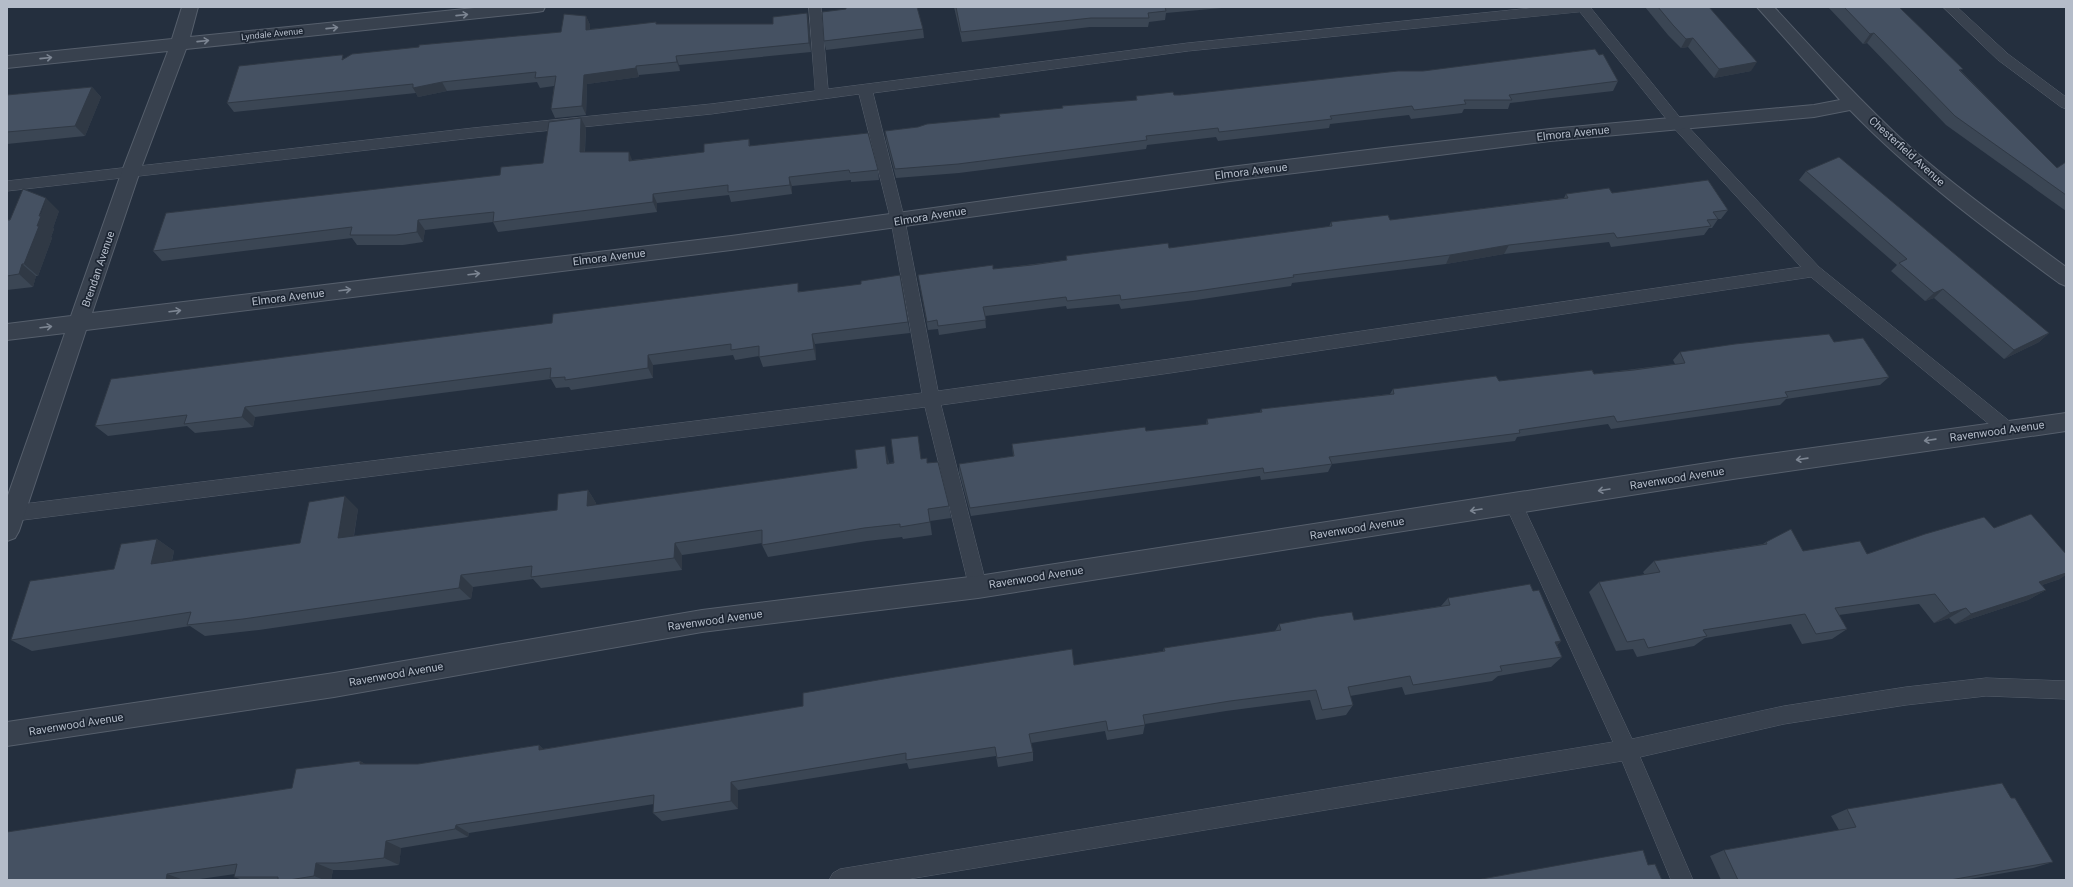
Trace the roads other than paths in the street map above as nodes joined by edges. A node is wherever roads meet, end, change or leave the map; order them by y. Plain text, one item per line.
1 (190, 7) edge
2 (537, 7) edge
3 (815, 7) edge
4 (1583, 7) edge
5 (1765, 7) edge
6 (1949, 7) edge
7 (180, 44) junction
8 (7, 62) edge
9 (865, 89) junction
10 (822, 95) junction
11 (1854, 103) junction
12 (2066, 104) edge
13 (1677, 123) junction
14 (131, 171) junction
15 (7, 186) edge
16 (898, 221) junction
17 (1814, 270) junction
18 (2066, 278) edge
19 (79, 324) junction
20 (7, 332) edge
21 (931, 399) junction
22 (2066, 422) edge
23 (2007, 429) junction
24 (1514, 504) junction
25 (9, 520) edge
26 (978, 587) junction
27 (2066, 690) edge
28 (7, 734) edge
29 (1627, 750) junction
30 (840, 880) edge
31 (1682, 880) edge

1 - 7 street, Brendan Avenue
7 -> 2 street, Lyndale Avenue
3 - 10 lane
4 - 9 lane
4 - 13 lane
5 - 11 street, Chesterfield Avenue
6 - 12 lane
8 -> 7 street, Lyndale Avenue
7 - 14 street, Brendan Avenue
9 - 10 lane
9 - 16 lane
10 - 14 lane
11 - 13 street, Elmora Avenue
11 - 18 street, Chesterfield Avenue
13 - 16 street, Elmora Avenue
13 - 17 lane
14 - 15 lane
14 - 19 street, Brendan Avenue
19 -> 16 street, Elmora Avenue
16 - 21 lane
17 - 21 lane
17 - 23 lane
20 -> 19 street, Elmora Avenue
19 - 25 street, Brendan Avenue
21 - 25 lane
21 - 26 lane
22 - 23 street, Ravenwood Avenue
23 -> 24 street, Ravenwood Avenue
24 -> 26 street, Ravenwood Avenue
24 - 29 lane
26 - 28 street, Ravenwood Avenue
27 - 29 lane
29 - 30 lane
29 - 31 lane

